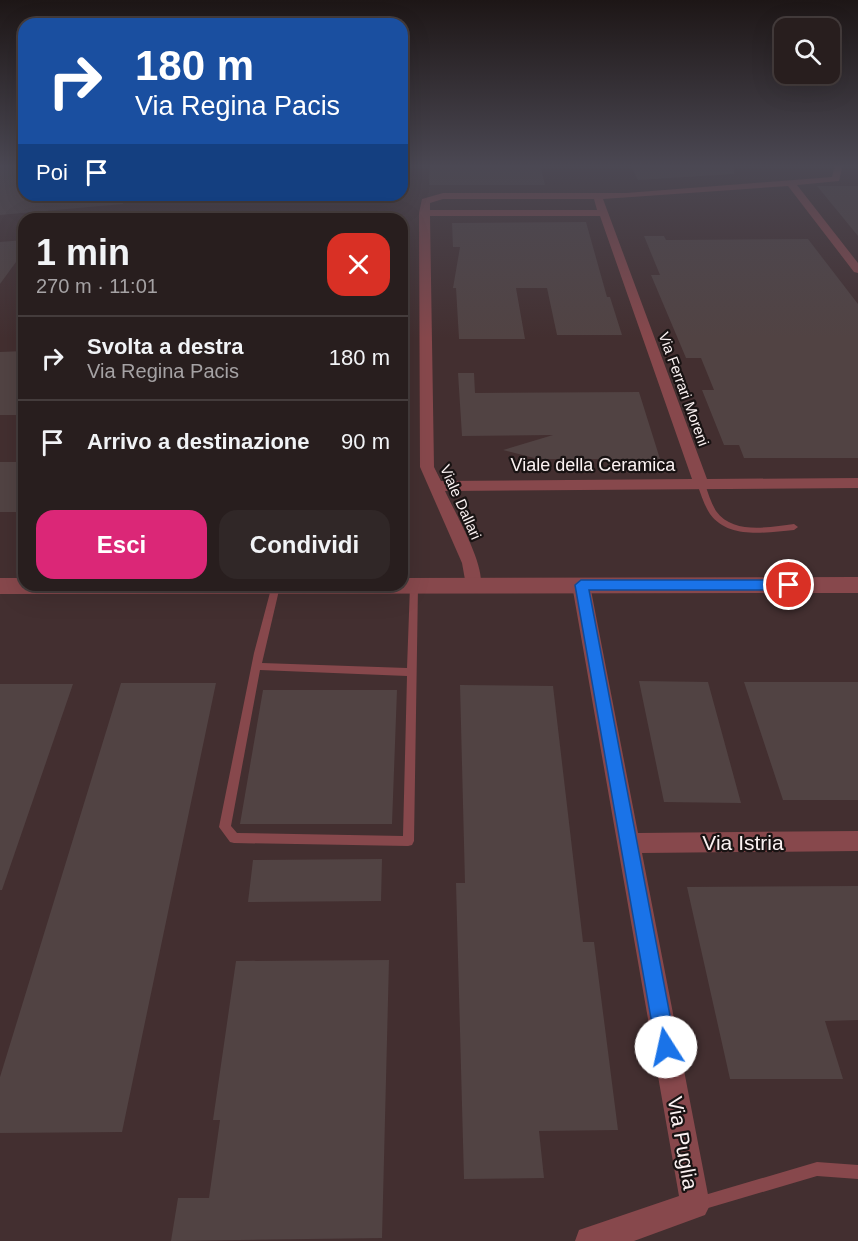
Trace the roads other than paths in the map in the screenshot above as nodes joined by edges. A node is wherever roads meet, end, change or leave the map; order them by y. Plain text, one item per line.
1 (424, 222) edge
2 (606, 222) edge
3 (820, 222) edge
4 (858, 270) edge
5 (858, 483) edge
6 (701, 484) junction
7 (436, 486) junction
8 (794, 527) dead end
9 (581, 585) junction
10 (858, 585) edge
11 (0, 586) edge
12 (18, 586) edge
13 (408, 586) edge
14 (414, 586) junction
15 (473, 586) junction
16 (275, 591) edge
17 (257, 666) junction
18 (411, 672) junction
19 (858, 841) edge
20 (628, 843) junction
21 (858, 1172) edge
22 (695, 1205) junction
23 (590, 1241) edge

1 - 7 street, Viale Dallari
2 - 6 street, Via Ferrari Moreni
3 - 4 street
5 - 6 street, Viale della Ceramica
6 - 7 street, Viale della Ceramica
6 - 8 lane, Via Ferrari Moreni
7 - 15 street, Viale Dallari
9 - 10 street
9 - 15 street
9 - 20 street, Via Puglia
11 - 12 street
13 - 14 street
14 - 15 street
14 - 18 lane
16 - 17 lane
17 - 18 lane
17 - 18 lane
19 - 20 street, Via Istria
20 - 22 street, Via Puglia
21 - 22 lane
22 - 23 street

